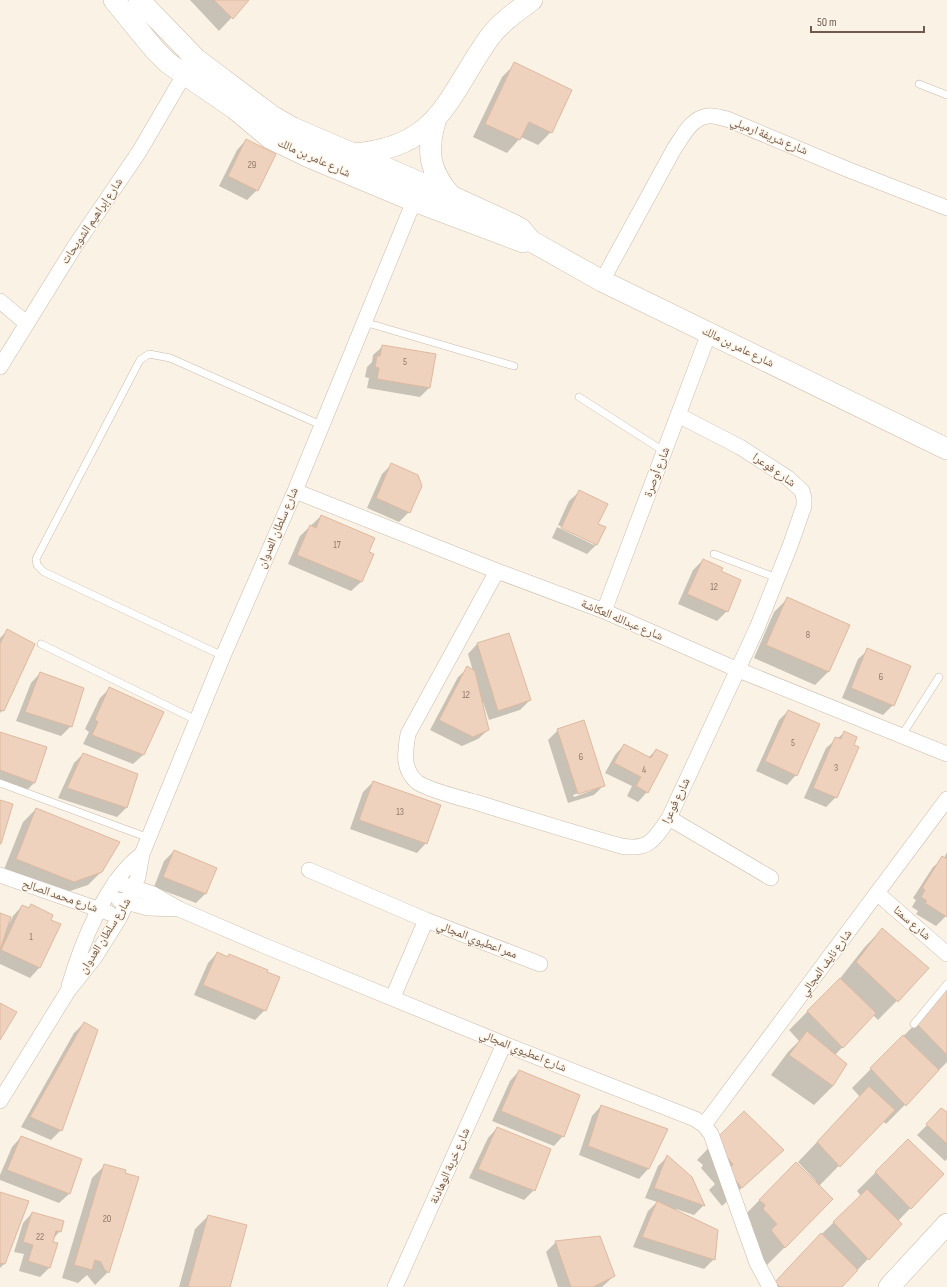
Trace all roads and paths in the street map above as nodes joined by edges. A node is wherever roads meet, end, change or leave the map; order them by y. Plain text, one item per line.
1 (114, 0) edge
2 (139, 0) edge
3 (532, 0) edge
4 (190, 67) junction
5 (919, 84) dead end
6 (947, 95) edge
7 (435, 122) junction
8 (352, 154) junction
9 (451, 196) junction
10 (414, 201) junction
11 (947, 208) edge
12 (531, 241) junction
13 (602, 281) junction
14 (0, 301) edge
15 (364, 322) junction
16 (26, 323) junction
17 (709, 333) junction
18 (514, 366) dead end
19 (0, 367) edge
20 (579, 397) dead end
21 (678, 415) junction
22 (321, 425) junction
23 (947, 449) edge
24 (665, 452) junction
25 (295, 491) junction
26 (714, 554) dead end
27 (497, 571) junction
28 (777, 578) junction
29 (604, 611) junction
30 (41, 644) dead end
31 (223, 656) junction
32 (736, 669) junction
33 (940, 677) dead end
34 (196, 720) junction
35 (902, 735) junction
36 (947, 754) edge
37 (0, 783) edge
38 (947, 799) edge
39 (669, 818) junction
40 (149, 838) junction
41 (142, 854) junction
42 (310, 870) dead end
43 (0, 875) edge
44 (771, 878) dead end
45 (115, 882) junction
46 (134, 887) junction
47 (877, 893) junction
48 (127, 902) junction
49 (104, 903) junction
50 (179, 909) junction
51 (120, 917) junction
52 (426, 920) junction
53 (947, 954) edge
54 (540, 964) dead end
55 (947, 984) edge
56 (68, 991) junction
57 (393, 997) junction
58 (914, 1024) dead end
59 (504, 1044) junction
60 (5, 1079) edge
61 (0, 1101) edge
62 (704, 1125) junction
63 (947, 1224) edge
64 (395, 1287) edge
65 (770, 1287) edge
66 (889, 1287) edge

1 - 4 street, شارع عامر بن مالك
2 - 4 street, شارع عامر بن مالك
3 - 7 street
4 - 8 street, شارع عامر بن مالك
4 - 10 street, شارع عامر بن مالك
4 - 16 street, شارع إبراهيم الشويحات
5 - 6 lane
7 - 8 street
7 - 9 street
8 - 9 street, شارع عامر بن مالك
9 - 12 street, شارع عامر بن مالك
10 - 12 street, شارع عامر بن مالك
10 - 15 street, شارع سلطان العدوان
11 - 13 street, شارع شريفة ارميلي
12 - 13 street, شارع عامر بن مالك
13 - 17 street, شارع عامر بن مالك
14 - 16 street
15 - 18 lane
15 - 22 street, شارع سلطان العدوان
16 - 19 street, شارع إبراهيم الشويحات
17 - 21 street, شارع أوصرة
17 - 23 street, شارع عامر بن مالك
20 - 24 lane
21 - 24 street, شارع أوصرة
21 - 28 street, شارع فوعرا
22 - 25 street, شارع سلطان العدوان
22 - 31 lane
24 - 29 street, شارع أوصرة
25 - 27 street, شارع عبدالله العكاشة
25 - 31 street, شارع سلطان العدوان
26 - 28 lane
27 - 29 street, شارع عبدالله العكاشة
27 - 39 street, شارع فوعرا
28 - 32 street, شارع فوعرا
29 - 32 street, شارع عبدالله العكاشة
30 - 34 lane
31 - 34 street, شارع سلطان العدوان
32 - 35 street, شارع عبدالله العكاشة
32 - 39 street, شارع فوعرا
33 - 35 lane
34 - 40 street, شارع سلطان العدوان
35 - 36 street, شارع عبدالله العكاشة
37 - 40 lane
38 - 47 street, شارع نايف المجالي
39 - 44 street
40 - 41 street, شارع سلطان العدوان
41 - 45 street, شارع سلطان العدوان
41 - 46 street, شارع سلطان العدوان
42 - 52 street
43 - 49 street, شارع محمد الصالح
45 - 46 street, شارع اعطيوي المجالي
45 - 49 street, شارع سلطان العدوان
46 - 48 street, شارع سلطان العدوان
46 - 50 street, شارع اعطيوي المجالي
47 - 53 street, شارع سمتا
47 - 62 street, شارع نايف المجالي
48 - 49 street, شارع اعطيوي المجالي
48 - 50 street, شارع اعطيوي المجالي
48 - 51 street, شارع سلطان العدوان
49 - 51 street, شارع محمد الصالح
49 - 56 street, شارع سلطان العدوان
50 - 57 street, شارع اعطيوي المجالي
51 - 56 street, شارع سلطان العدوان
52 - 54 street, ممر اعطيوي المجالي
52 - 57 street, ممر اعطيوي المجالي
55 - 58 lane
56 - 60 street, شارع سلطان العدوان
57 - 59 street, شارع اعطيوي المجالي
59 - 62 street, شارع اعطيوي المجالي
59 - 64 street, شارع خربة الوهادنة
60 - 61 street, شارع سلطان العدوان
62 - 65 street, شارع اعطيوي المجالي
63 - 66 street

